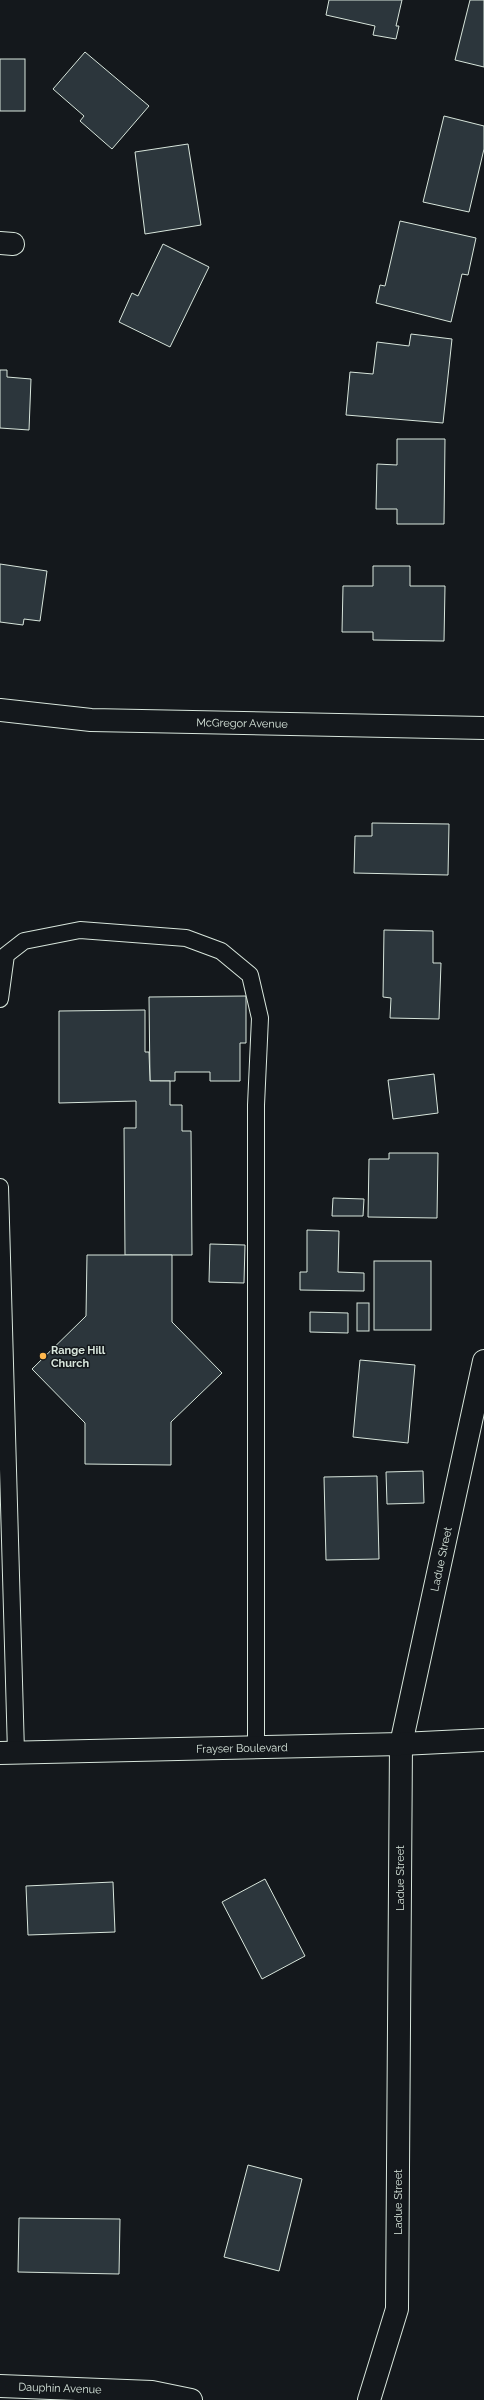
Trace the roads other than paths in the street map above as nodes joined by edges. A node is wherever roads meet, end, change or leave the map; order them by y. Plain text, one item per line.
1 (0, 710) edge
2 (484, 728) edge
3 (0, 999) edge
4 (0, 1188) edge
5 (484, 1361) edge
6 (484, 1740) edge
7 (401, 1744) junction
8 (256, 1747) junction
9 (8, 1752) edge
10 (0, 2386) edge
11 (192, 2400) edge
12 (369, 2400) edge

1 - 2 street, McGregor Avenue
3 - 8 lane
4 - 9 lane
5 - 7 street, Ladue Street
6 - 7 street, Frayser Boulevard
7 - 8 street, Frayser Boulevard
7 - 12 street, Ladue Street
8 - 9 street, Frayser Boulevard
10 - 11 street, Dauphin Avenue

